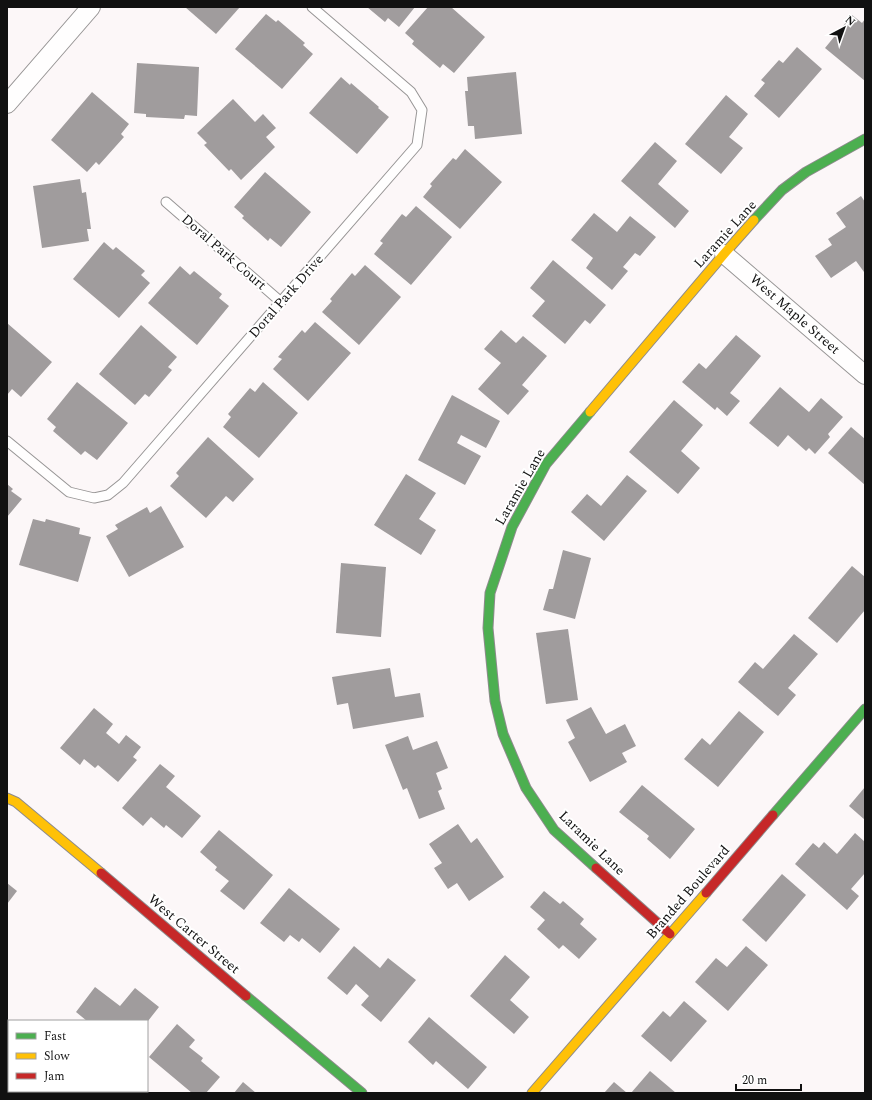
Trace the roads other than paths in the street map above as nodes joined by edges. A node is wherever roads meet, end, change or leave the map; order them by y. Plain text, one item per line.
1 (91, 7) edge
2 (312, 7) edge
3 (7, 104) edge
4 (865, 140) edge
5 (166, 202) dead end
6 (724, 254) junction
7 (281, 302) junction
8 (865, 375) edge
9 (7, 441) edge
10 (865, 709) edge
11 (7, 798) edge
12 (670, 934) junction
13 (362, 1093) edge
14 (532, 1093) edge

1 - 3 street
2 - 7 lane, Doral Park Drive
4 - 6 street, Laramie Lane
5 - 7 lane, Doral Park Court
6 - 8 street, West Maple Street
6 - 12 street, Laramie Lane
7 - 9 lane, Doral Park Drive
10 - 12 street, Branded Boulevard
11 - 13 street, West Carter Street
12 - 14 street, Branded Boulevard

